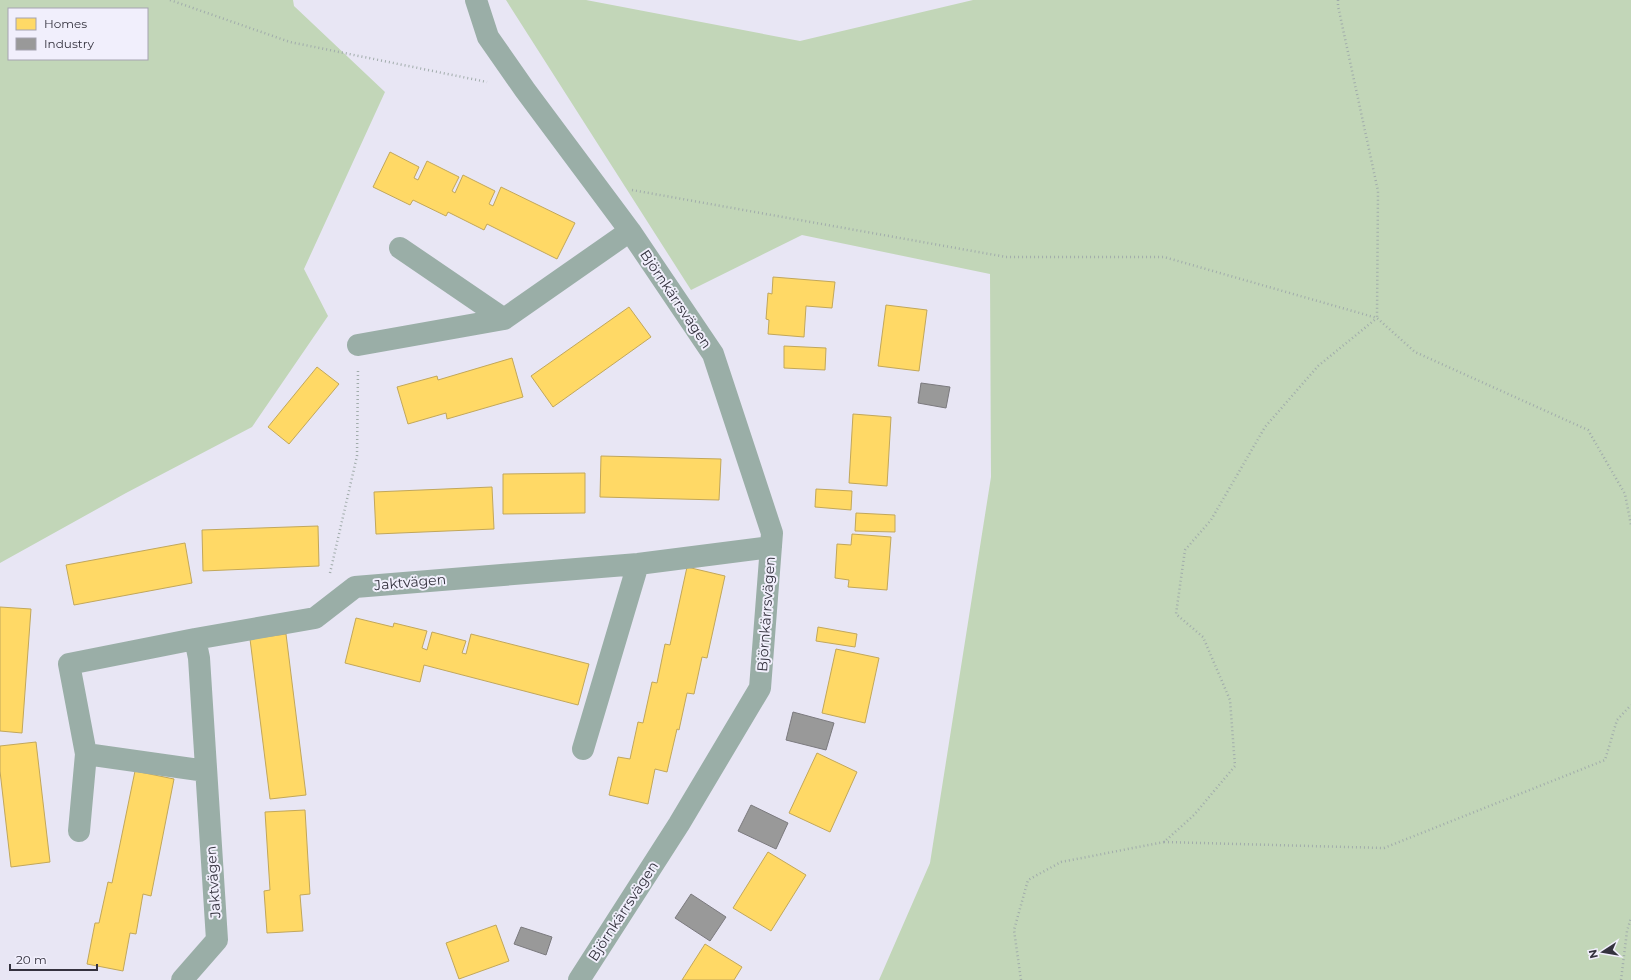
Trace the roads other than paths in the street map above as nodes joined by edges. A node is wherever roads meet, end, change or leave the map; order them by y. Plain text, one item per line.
1 (476, 0) edge
2 (630, 231) junction
3 (400, 248) dead end
4 (504, 319) junction
5 (358, 344) road end
6 (771, 547) junction
7 (638, 564) junction
8 (195, 638) junction
9 (583, 749) dead end
10 (86, 754) junction
11 (206, 771) junction
12 (79, 831) dead end
13 (182, 980) edge
14 (579, 980) edge

1 - 2 street, Björnkärrsvägen
2 - 4 street
2 - 6 street, Björnkärrsvägen
3 - 4 street
4 - 5 street
6 - 7 street, Jaktvägen
6 - 14 street, Björnkärrsvägen
7 - 8 street, Jaktvägen
7 - 9 street
8 - 10 street, Jaktvägen
8 - 11 street, Jaktvägen
10 - 11 street
10 - 12 street, Jaktvägen
11 - 13 street, Jaktvägen

